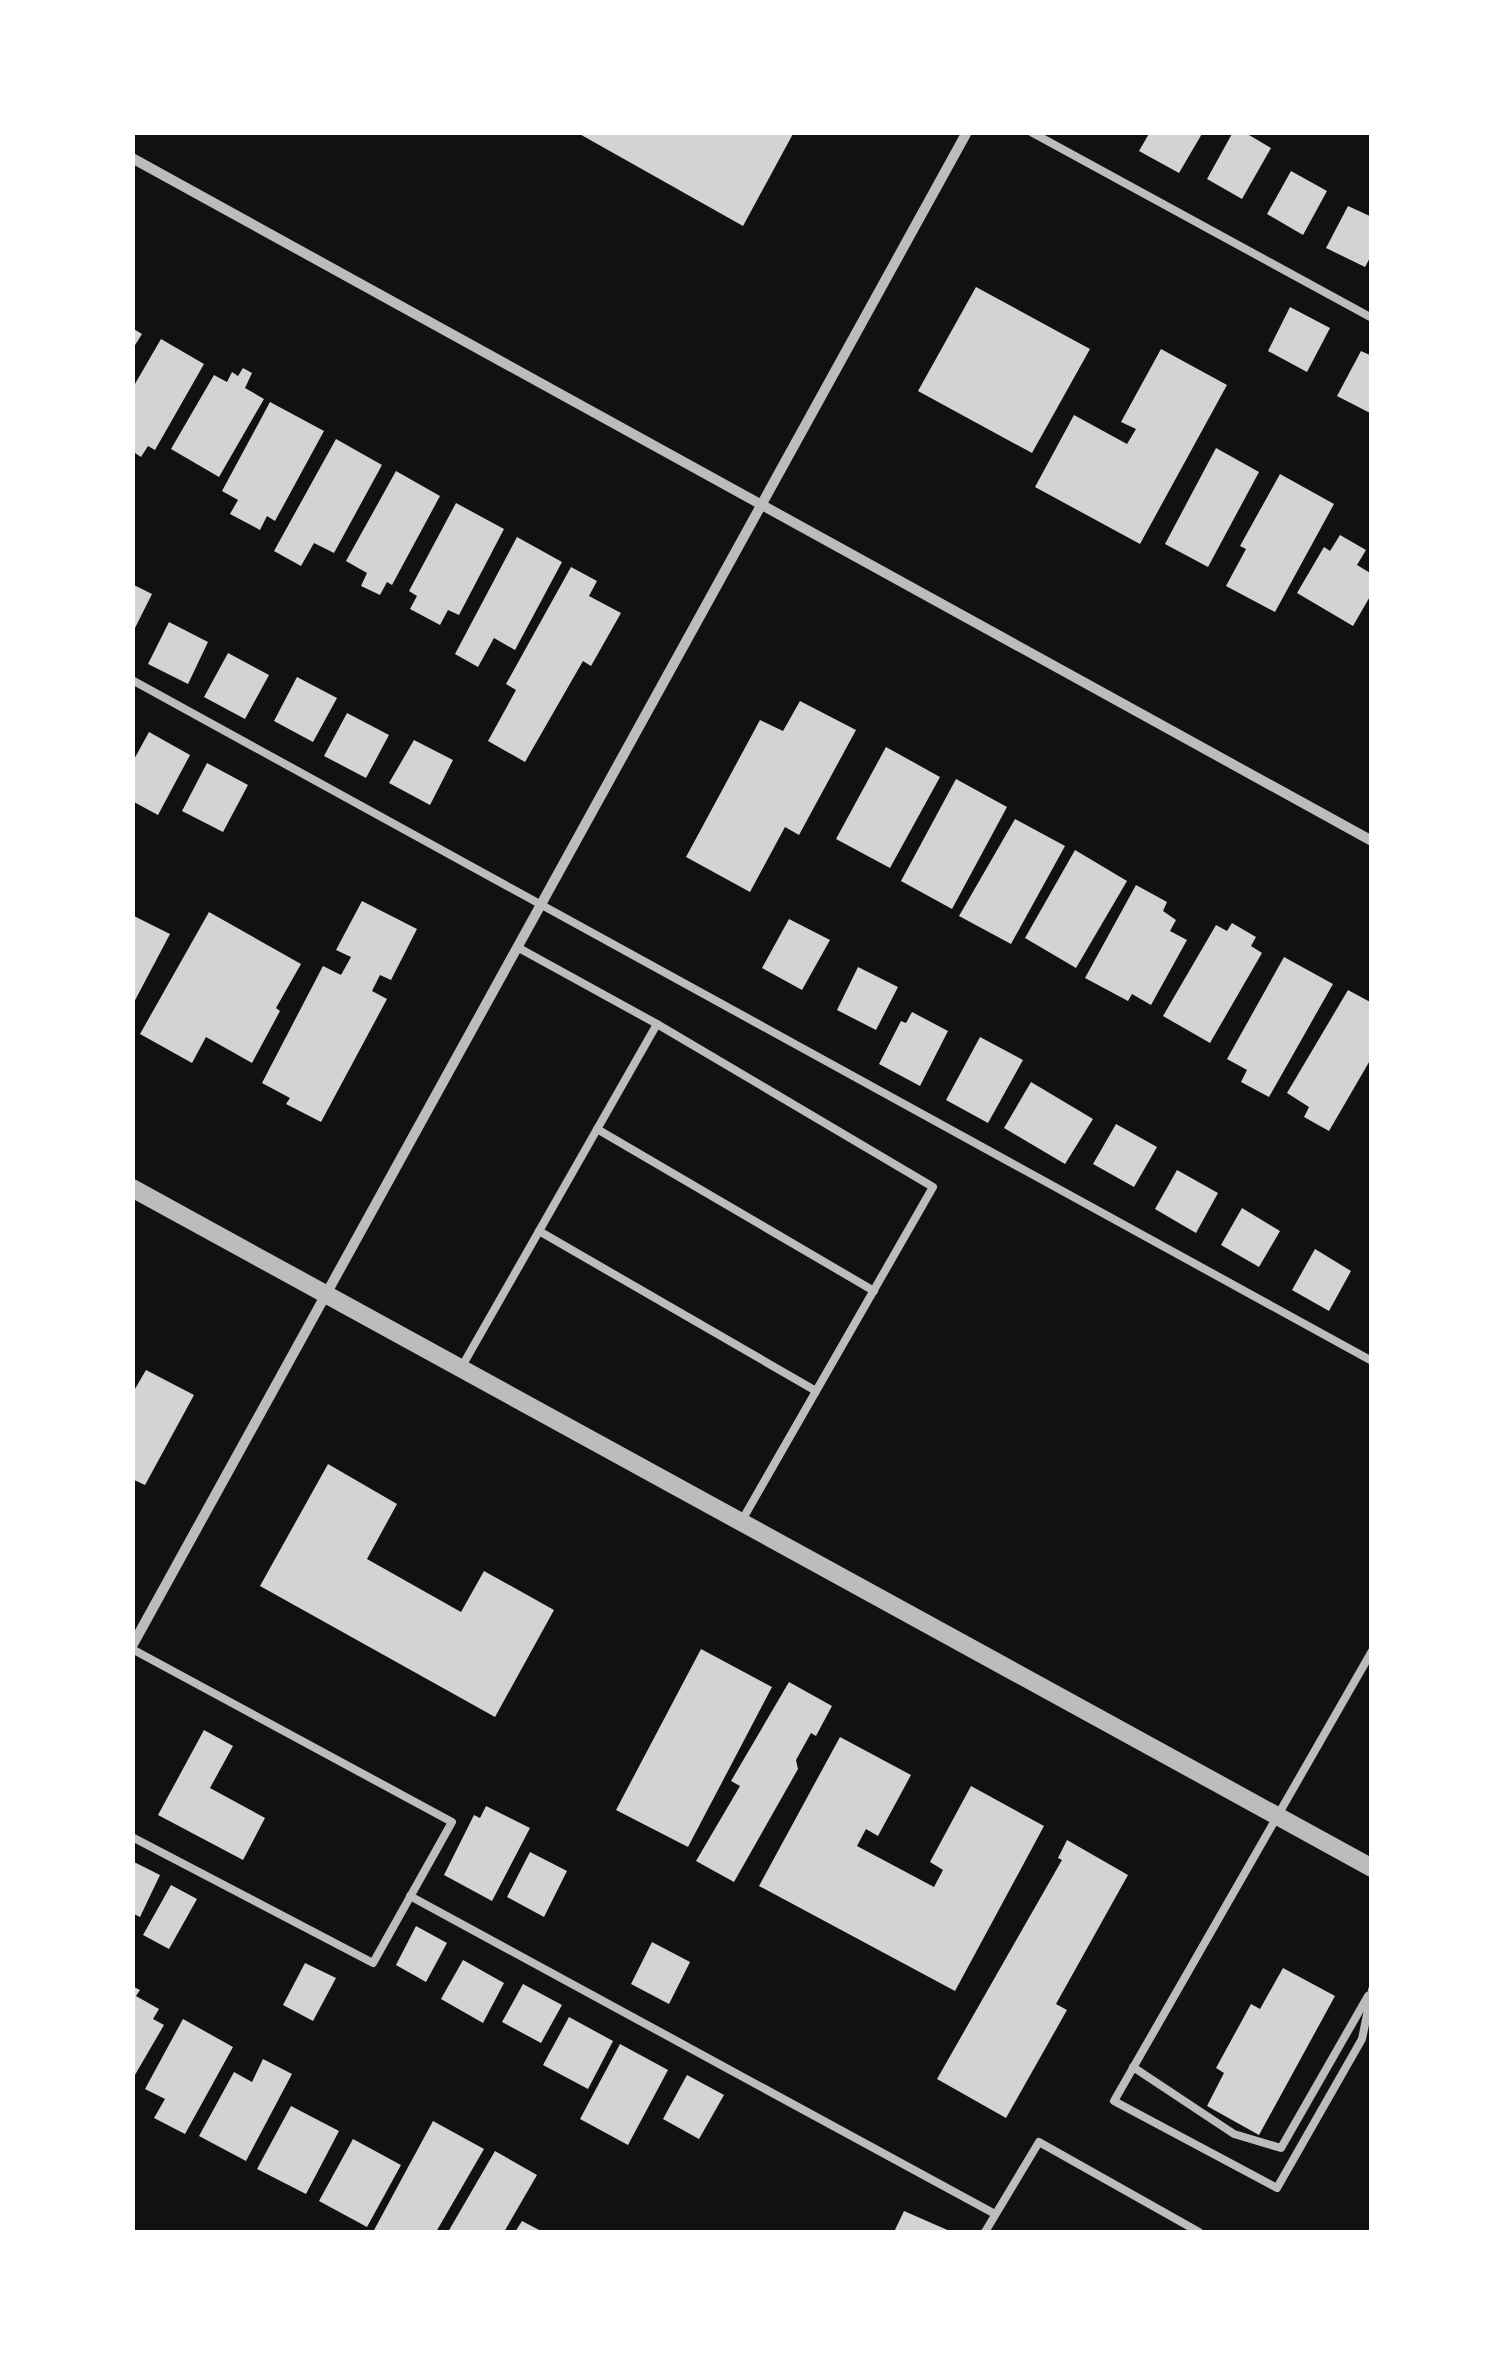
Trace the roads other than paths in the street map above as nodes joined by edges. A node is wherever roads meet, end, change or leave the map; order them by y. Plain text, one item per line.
1 (967, 132) edge
2 (1031, 132) edge
3 (132, 158) edge
4 (1372, 318) edge
5 (762, 505) junction
6 (132, 680) edge
7 (1372, 840) edge
8 (540, 906) junction
9 (517, 948) junction
10 (657, 1024) junction
11 (597, 1129) junction
12 (132, 1188) edge
13 (539, 1231) junction
14 (874, 1291) junction
15 (326, 1294) junction
16 (1372, 1361) edge
17 (461, 1368) junction
18 (816, 1391) junction
19 (741, 1522) junction
20 (132, 1647) edge
21 (1372, 1652) edge
22 (1276, 1815) junction
23 (132, 1837) edge
24 (1372, 1868) edge
25 (410, 1896) junction
26 (1371, 1990) edge
27 (1133, 2067) junction
28 (995, 2214) junction
29 (985, 2232) edge
30 (1199, 2232) edge

1 - 5 street
2 - 4 lane
3 - 5 street
5 - 7 street
5 - 8 street
6 - 8 lane
8 - 9 street
8 - 16 lane
9 - 10 lane
9 - 15 street
10 - 11 lane
10 - 14 lane
11 - 13 lane
11 - 14 lane
12 - 15 street
13 - 17 lane
13 - 18 lane
14 - 18 lane
15 - 17 street
15 - 20 street
17 - 19 street
18 - 19 lane
19 - 22 street
20 - 25 lane
21 - 22 lane
22 - 24 street
22 - 27 lane
23 - 25 lane
25 - 28 lane
26 - 27 lane
26 - 27 lane
28 - 29 lane
28 - 30 lane

